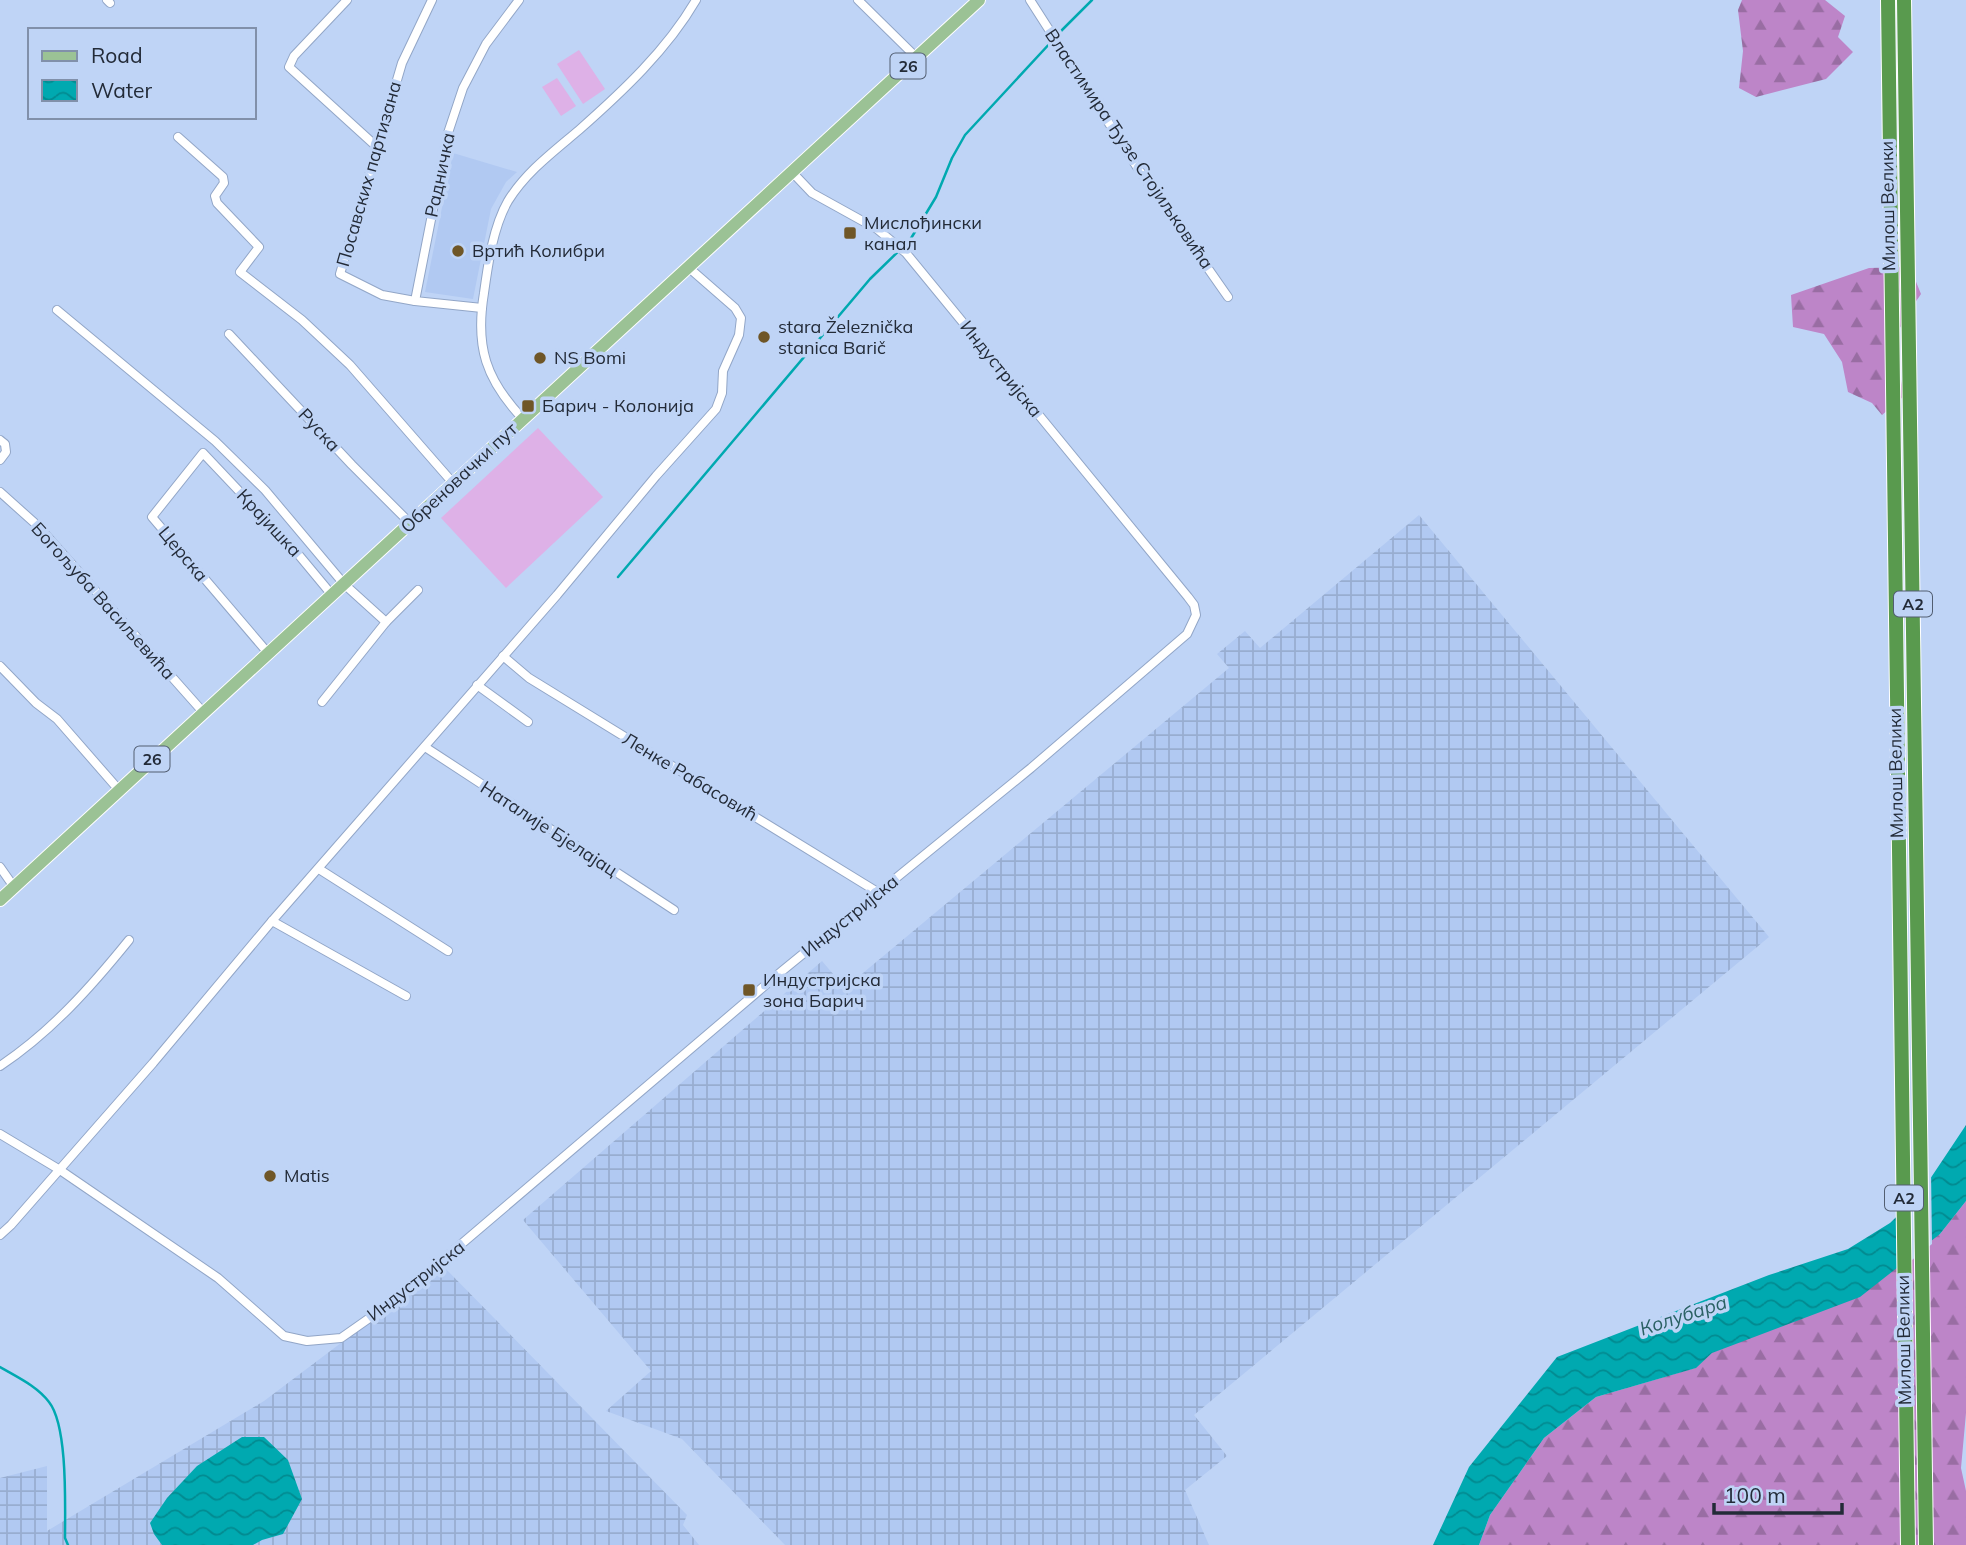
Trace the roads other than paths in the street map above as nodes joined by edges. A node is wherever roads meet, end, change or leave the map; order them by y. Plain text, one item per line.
1 (347, 0) edge
2 (432, 0) edge
3 (519, 0) edge
4 (696, 0) edge
5 (858, 0) edge
6 (979, 0) edge
7 (1030, 0) edge
8 (1888, 0) edge
9 (1904, 0) edge
10 (917, 58) junction
11 (178, 137) dead end
12 (377, 148) junction
13 (792, 172) junction
14 (688, 267) junction
15 (1228, 297) dead end
16 (415, 301) junction
17 (482, 308) junction
18 (57, 310) dead end
19 (229, 334) dead end
20 (523, 419) junction
21 (0, 440) edge
22 (203, 453) joint
23 (0, 460) edge
24 (453, 483) junction
25 (0, 492) edge
26 (410, 523) junction
27 (344, 584) junction
28 (418, 590) dead end
29 (332, 595) junction
30 (386, 622) junction
31 (268, 653) junction
32 (503, 656) junction
33 (0, 666) edge
34 (477, 685) junction
35 (322, 702) dead end
36 (203, 712) junction
37 (528, 722) dead end
38 (425, 747) junction
39 (119, 790) junction
40 (0, 867) edge
41 (318, 869) junction
42 (14, 887) junction
43 (879, 892) junction
44 (0, 900) edge
45 (674, 910) dead end
46 (272, 921) junction
47 (129, 940) dead end
48 (448, 951) dead end
49 (406, 996) dead end
50 (0, 1066) edge
51 (0, 1134) edge
52 (60, 1170) junction
53 (0, 1234) edge
54 (1908, 1545) edge
55 (1926, 1545) edge

1 - 12 street
2 - 12 street, Посавских партизана
3 - 16 street, Радничка
4 - 17 street
5 - 10 street
6 - 10 main road, Обреновачки пут / 26
7 - 15 street, Властимира Ђузе Стојиљковића
8 - 54 highway, Милош Велики / A2
9 - 55 highway, Милош Велики / A2
10 - 13 main road, Обреновачки пут / 26
11 - 24 street
12 - 16 street, Посавских партизана
13 - 14 main road, Обреновачки пут / 26
13 - 43 street, Индустријска
14 - 20 main road, Обреновачки пут / 26
14 - 32 street
16 - 17 street
17 - 20 street
18 - 27 street
19 - 26 street, Руска
20 - 24 main road, Обреновачки пут / 26
21 - 23 street
22 - 29 street, Крајишка
22 - 31 street, Церска
24 - 26 main road, Обреновачки пут / 26
25 - 36 street, Богољуба Васиљевића
26 - 27 main road, Обреновачки пут / 26
27 - 29 main road, Обреновачки пут / 26
27 - 30 street
28 - 30 street
29 - 31 main road, Обреновачки пут / 26
30 - 35 street
31 - 36 main road, Обреновачки пут / 26
32 - 34 street
32 - 43 street, Ленке Рабасовић
33 - 39 street
34 - 37 street
34 - 38 street
36 - 39 main road, Обреновачки пут / 26
38 - 41 street
38 - 45 street, Наталије Бјелајац
39 - 42 main road, Обреновачки пут / 26
40 - 42 street
41 - 46 street
41 - 48 street
42 - 44 main road, Обреновачки пут / 26
43 - 52 street, Индустријска
46 - 49 street
46 - 52 street
47 - 50 street
51 - 52 street, Индустријска
52 - 53 street

